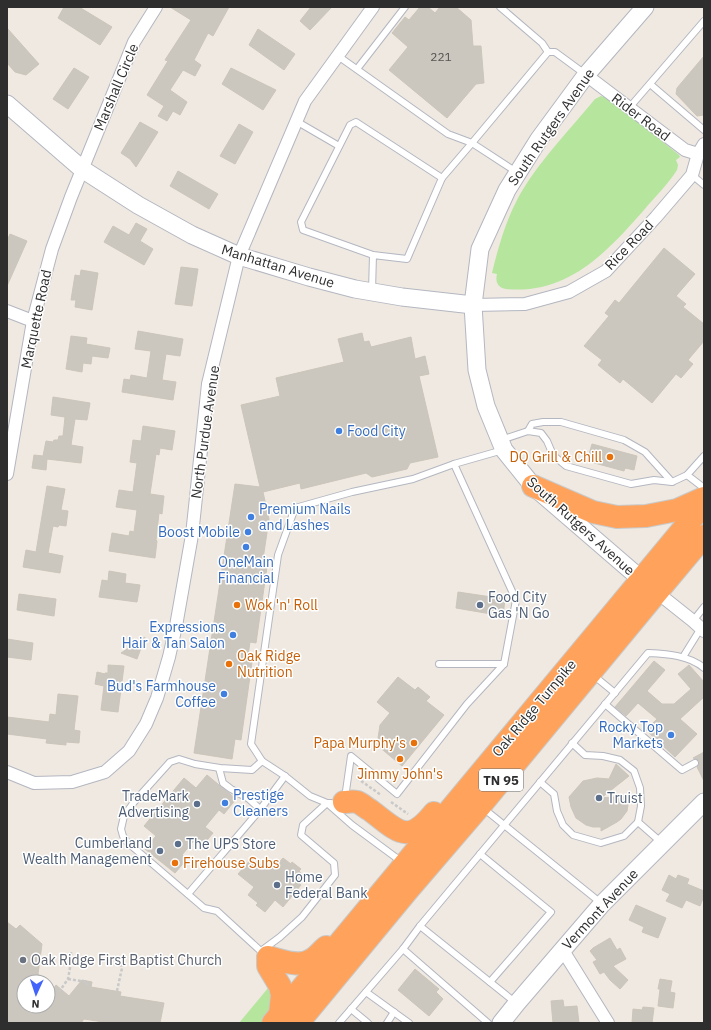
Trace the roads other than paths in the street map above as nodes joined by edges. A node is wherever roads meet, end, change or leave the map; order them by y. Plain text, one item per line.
1 (156, 7) edge
2 (373, 7) edge
3 (405, 7) edge
4 (500, 7) edge
5 (645, 7) edge
6 (704, 21) edge
7 (548, 52) junction
8 (338, 56) junction
9 (357, 69) junction
10 (586, 75) junction
11 (650, 84) junction
12 (7, 104) edge
13 (629, 108) junction
14 (296, 121) junction
15 (704, 130) edge
16 (472, 142) junction
17 (339, 146) junction
18 (702, 152) edge
19 (82, 169) junction
20 (518, 173) junction
21 (692, 175) junction
22 (442, 178) junction
23 (704, 185) edge
24 (373, 255) junction
25 (239, 256) junction
26 (372, 292) junction
27 (473, 305) junction
28 (7, 311) edge
29 (33, 320) junction
30 (528, 431) junction
31 (502, 445) junction
32 (704, 456) edge
33 (454, 464) junction
34 (7, 474) edge
35 (687, 475) junction
36 (672, 482) junction
37 (533, 486) junction
38 (704, 488) edge
39 (704, 498) edge
40 (704, 504) edge
41 (704, 536) edge
42 (649, 586) junction
43 (704, 607) edge
44 (699, 627) edge
45 (684, 657) junction
46 (439, 664) dead end
47 (504, 664) junction
48 (582, 666) junction
49 (704, 668) edge
50 (615, 693) junction
51 (605, 704) junction
52 (513, 732) junction
53 (572, 743) junction
54 (262, 761) junction
55 (695, 763) dead end
56 (219, 768) junction
57 (7, 772) edge
58 (285, 776) junction
59 (540, 782) junction
60 (472, 799) junction
61 (704, 802) edge
62 (342, 805) junction
63 (260, 809) junction
64 (638, 822) junction
65 (504, 825) junction
66 (662, 844) junction
67 (480, 854) junction
68 (417, 862) junction
69 (188, 894) junction
70 (602, 904) junction
71 (420, 926) junction
72 (350, 930) junction
73 (403, 949) junction
74 (562, 950) junction
75 (265, 954) junction
76 (490, 982) junction
77 (366, 992) junction
78 (517, 1003) junction
79 (351, 1009) junction
80 (394, 1012) junction
81 (284, 1020) edge
82 (339, 1023) edge
83 (368, 1023) edge
84 (387, 1023) edge
85 (409, 1023) edge
86 (488, 1023) edge
87 (501, 1023) edge
88 (608, 1023) edge

1 - 19 street, Marshall Circle
2 - 8 street, North Purdue Avenue
3 - 9 lane
4 - 7 lane
5 - 10 street, South Rutgers Avenue
6 - 11 lane
7 - 10 lane
7 - 16 lane
8 - 9 lane
8 - 14 street, North Purdue Avenue
9 - 16 lane
10 - 13 street, Rider Road
10 - 20 street, South Rutgers Avenue
11 - 13 lane
11 - 15 lane
12 - 19 street, Manhattan Avenue
13 - 18 street, Rider Road
14 - 17 lane
14 - 25 street, North Purdue Avenue
16 - 20 lane
16 - 22 lane
17 - 22 lane
17 - 24 lane
18 - 21 street, Rice Road
19 - 25 street, Manhattan Avenue
19 - 29 street, Marquette Road
20 - 27 street, South Rutgers Avenue
21 - 23 lane
21 - 27 street, Rice Road
22 - 24 lane
24 - 26 lane
25 - 26 street, Manhattan Avenue
25 - 57 street, North Purdue Avenue
26 - 27 street, Manhattan Avenue
27 - 31 street, South Rutgers Avenue
28 - 29 street
29 - 34 street, Marquette Road
30 - 31 lane
30 - 36 lane
30 - 36 lane
31 - 33 lane
31 - 37 street, South Rutgers Avenue
32 - 35 lane
33 - 47 lane
33 - 54 lane
35 - 36 lane
35 - 38 lane
37 - 39 highway
37 - 42 street, South Rutgers Avenue
40 - 42 highway, Oak Ridge Turnpike / TN 95
41 - 42 highway, Oak Ridge Turnpike / TN 95
42 - 44 street
42 - 48 highway, Oak Ridge Turnpike / TN 95
43 - 44 lane
44 - 45 lane
45 - 49 lane
45 - 50 lane
46 - 47 lane
47 - 62 lane
48 - 50 lane
48 - 52 highway, Oak Ridge Turnpike / TN 95
48 - 60 highway, Oak Ridge Turnpike / TN 95
50 - 51 lane
51 - 53 lane
51 - 55 lane
52 - 60 highway, Oak Ridge Turnpike / TN 95
52 - 62 highway
53 - 59 lane
53 - 64 lane
54 - 56 lane
54 - 58 lane
56 - 63 lane
56 - 69 lane
58 - 62 lane
58 - 63 lane
59 - 64 lane
59 - 65 lane
60 - 65 lane
60 - 68 highway, Oak Ridge Turnpike / TN 95
61 - 66 street, Vermont Avenue
62 - 68 lane
62 - 75 lane
63 - 69 lane
64 - 66 lane
65 - 67 lane
65 - 70 lane
66 - 70 street, Vermont Avenue
67 - 71 lane
67 - 76 lane
68 - 72 highway, Oak Ridge Turnpike / TN 95
68 - 81 highway, Oak Ridge Turnpike / TN 95
69 - 75 lane
70 - 74 street, Vermont Avenue
71 - 73 lane
71 - 76 lane
72 - 75 highway
72 - 81 highway, Oak Ridge Turnpike / TN 95
73 - 77 lane
73 - 86 lane
74 - 78 street, Vermont Avenue
74 - 88 street
75 - 81 highway
76 - 78 lane
77 - 79 lane
77 - 80 lane
78 - 87 street, Vermont Avenue
79 - 82 lane
79 - 83 lane
80 - 84 lane
80 - 85 lane

